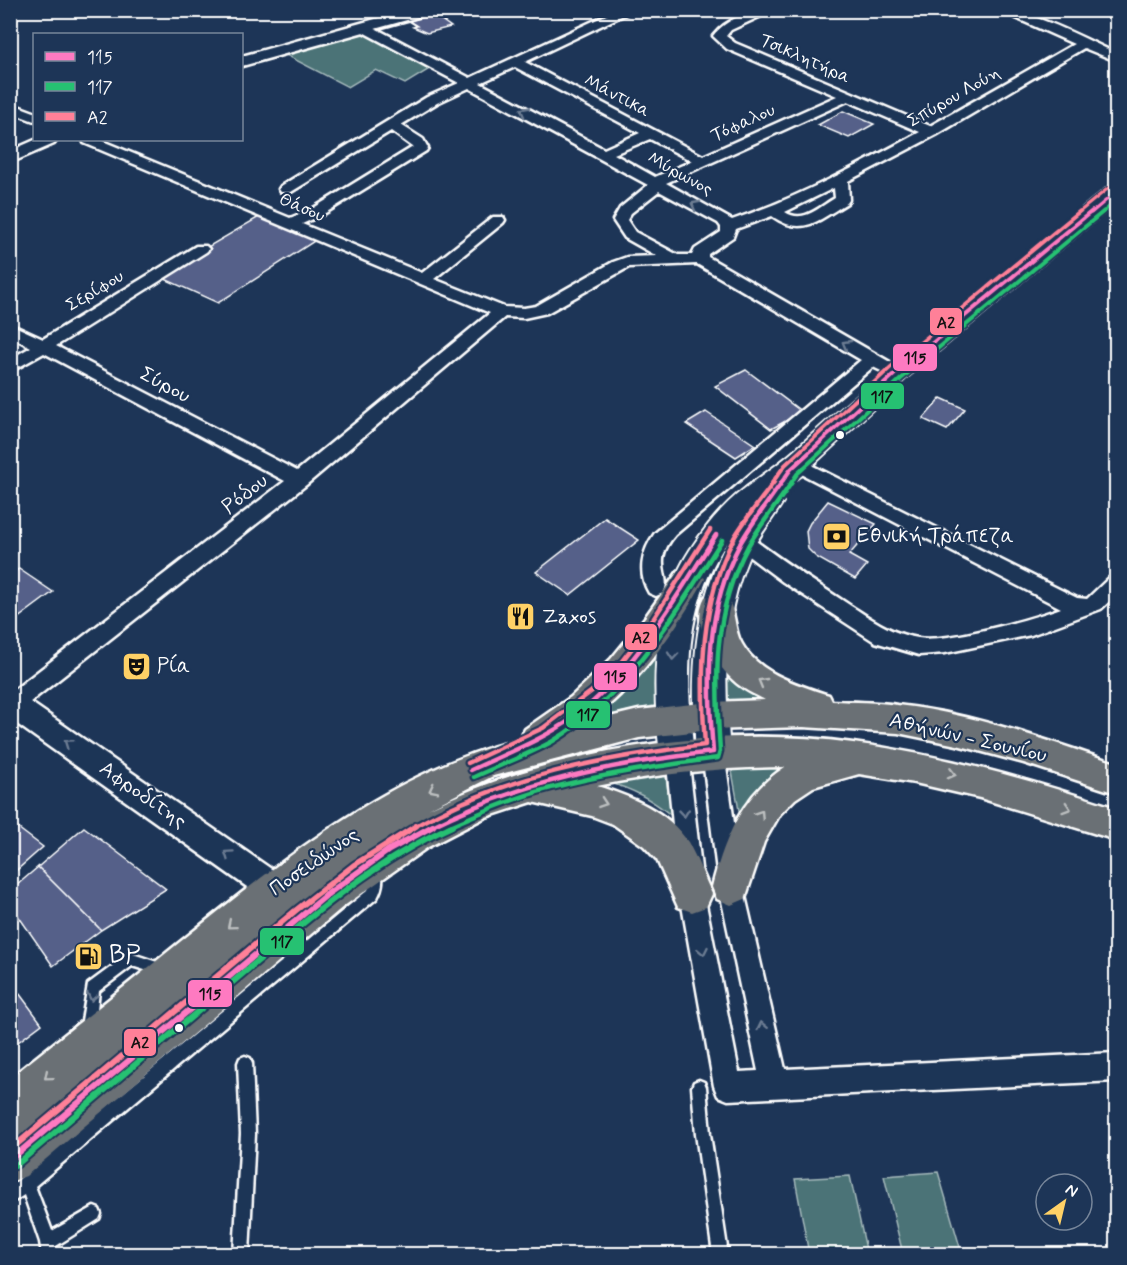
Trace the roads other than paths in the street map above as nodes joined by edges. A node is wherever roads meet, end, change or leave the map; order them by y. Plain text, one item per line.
1 (427, 10) edge
2 (628, 10) edge
3 (768, 10) edge
4 (1004, 10) edge
5 (367, 28) junction
6 (1084, 43) junction
7 (1116, 57) edge
8 (243, 61) edge
9 (515, 62) junction
10 (469, 82) junction
11 (846, 97) junction
12 (10, 107) edge
13 (33, 117) edge
14 (392, 125) junction
15 (931, 132) junction
16 (650, 134) junction
17 (46, 141) edge
18 (91, 141) edge
19 (603, 154) junction
20 (10, 158) edge
21 (702, 161) junction
22 (841, 180) junction
23 (656, 184) junction
24 (286, 189) dead end
25 (1116, 192) edge
26 (774, 210) junction
27 (498, 220) dead end
28 (289, 224) junction
29 (729, 226) junction
30 (201, 249) dead end
31 (700, 259) junction
32 (673, 260) junction
33 (423, 280) junction
34 (501, 312) junction
35 (10, 329) edge
36 (43, 346) junction
37 (872, 358) junction
38 (10, 367) edge
39 (896, 373) junction
40 (794, 466) junction
41 (299, 480) junction
42 (742, 542) junction
43 (689, 579) junction
44 (1116, 583) edge
45 (656, 588) dead end
46 (716, 606) junction
47 (1084, 607) junction
48 (11, 704) edge
49 (710, 716) junction
50 (673, 719) junction
51 (898, 719) junction
52 (713, 752) junction
53 (677, 755) junction
54 (895, 762) junction
55 (485, 764) junction
56 (1116, 778) edge
57 (526, 787) junction
58 (1116, 824) edge
59 (373, 862) junction
60 (731, 887) junction
61 (692, 894) junction
62 (290, 900) junction
63 (245, 1063) dead end
64 (1116, 1067) edge
65 (774, 1083) junction
66 (699, 1087) dead end
67 (10, 1107) edge
68 (19, 1172) edge
69 (10, 1197) edge
70 (94, 1214) dead end
71 (48, 1248) edge
72 (241, 1254) edge
73 (721, 1254) edge

1 - 5 street
2 - 9 street
3 - 11 street, Τσικλητήρα
4 - 6 street
5 - 8 street
5 - 10 street, Μύρωνος
6 - 7 street
6 - 15 street, Σπύρου Λούη
9 - 10 street
9 - 16 street, Μάντικα
10 - 14 street
19 -> 10 street, Μύρωνος
11 - 15 street, Τσικλητήρα
11 - 21 street, Τόφαλου
12 - 13 street
14 - 24 street
14 - 28 street
15 - 22 street, Σπύρου Λούη
16 - 19 street
16 - 21 street, Μάντικα
17 - 20 street
18 - 28 street, Θάσου
19 - 23 street, Μύρωνος
21 - 23 street, Τόφαλου
22 - 26 street, Σπύρου Λούη
22 - 26 street
29 -> 23 street, Μύρωνος
23 - 32 street, Τόφαλου
25 - 39 main road
26 - 29 street, Σπύρου Λούη
27 - 33 street
28 - 33 street, Θάσου
29 - 31 street
30 - 36 street, Σερίφου
31 - 32 street
37 -> 31 street
32 - 34 street
33 - 34 street, Θάσου
34 - 41 street, Ρόδου
35 - 36 street, Σύρου
36 - 38 street, Σερίφου
36 - 41 street, Σύρου
37 - 39 street
37 - 45 street
39 - 40 main road
40 - 42 main road
40 - 43 main road
40 - 47 street
41 - 48 street, Ρόδου
42 - 46 main road
42 - 47 street
43 -> 50 main road
43 - 55 main road
44 - 47 street
46 - 49 main road
51 -> 46 main road
62 -> 48 street, Αφροδίτης
49 - 50 main road, Αθήνών - Σουνίου
49 - 51 main road, Αθήνών - Σουνίου
49 - 52 main road
50 - 53 main road
50 - 55 main road, Ποσειδώνος
51 - 56 main road, Αθήνών - Σουνίου
52 - 53 main road, Ποσειδώνος
52 - 54 main road, Αθήνών - Σουνίου
52 - 60 street
53 - 57 main road, Ποσειδώνος
53 -> 61 street
54 -> 58 main road, Αθήνών - Σουνίου
60 -> 54 main road
55 -> 62 main road, Ποσειδώνος
57 - 59 main road, Ποσειδώνος
57 -> 61 main road
59 - 62 main road, Ποσειδώνος
59 - 68 lane
65 -> 60 street
61 -> 65 street
62 -> 67 main road, Ποσειδώνος
62 - 68 main road, Ποσειδώνος
63 - 72 lane
64 - 65 street
66 - 73 lane
68 - 69 lane
68 - 71 lane
70 - 71 lane

